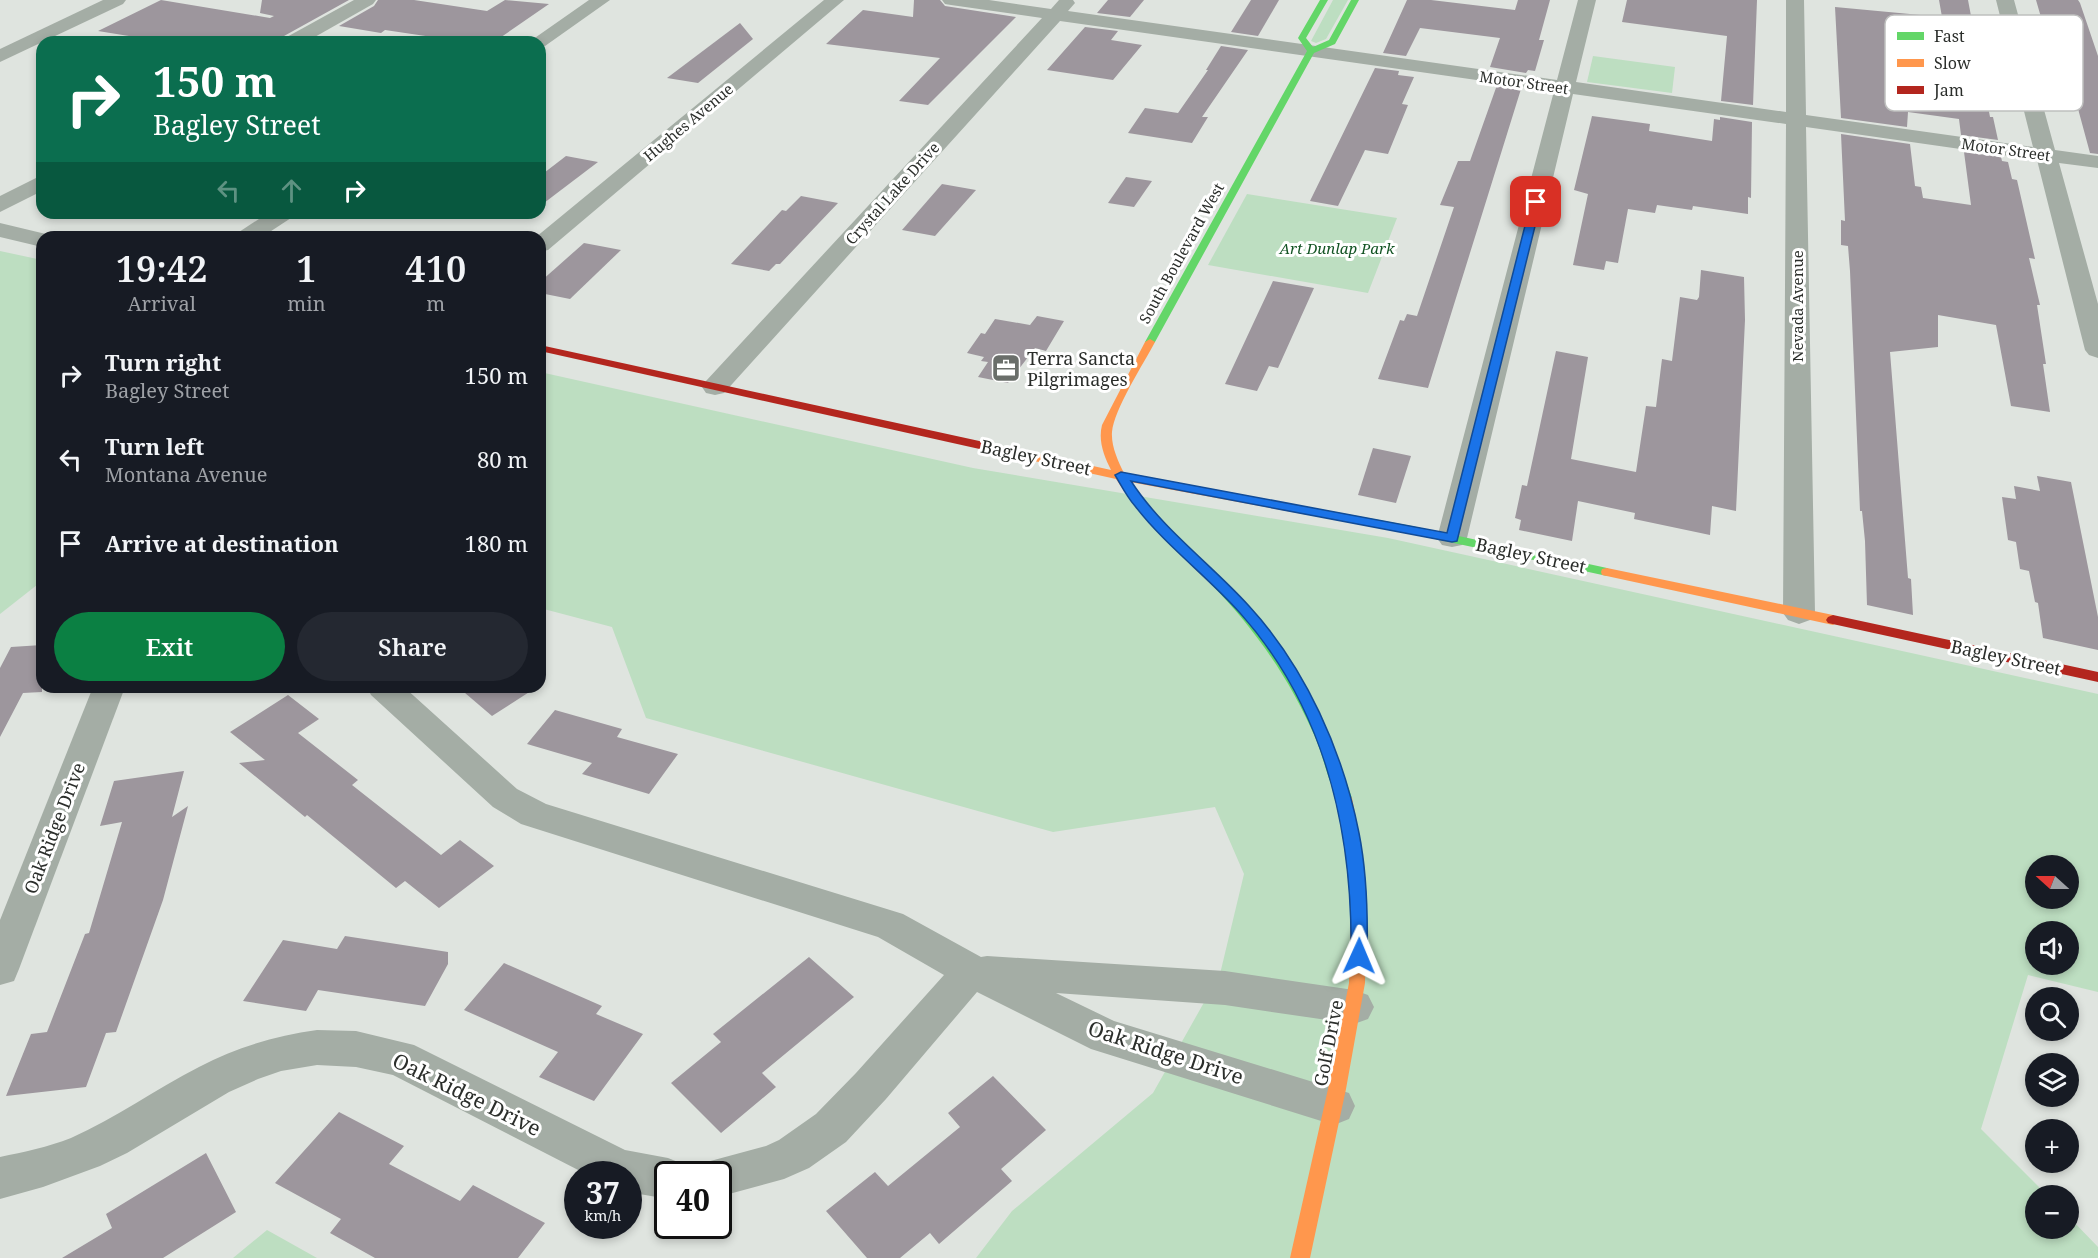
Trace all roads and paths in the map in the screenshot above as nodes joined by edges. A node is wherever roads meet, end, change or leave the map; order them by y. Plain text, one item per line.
1 (117, 0) edge
2 (367, 0) edge
3 (601, 0) edge
4 (835, 0) edge
5 (951, 0) edge
6 (1324, 0) edge
7 (1355, 0) edge
8 (1587, 0) edge
9 (1795, 0) edge
10 (2005, 0) edge
11 (1062, 7) edge
12 (2009, 15) edge
13 (42, 36) edge
14 (303, 36) edge
15 (546, 37) edge
16 (36, 39) edge
17 (1311, 51) junction
18 (0, 56) edge
19 (1565, 87) junction
20 (2034, 111) edge
21 (1796, 120) junction
22 (2046, 155) junction
23 (2098, 162) edge
24 (36, 185) edge
25 (0, 205) edge
26 (274, 219) edge
27 (0, 230) edge
28 (256, 231) edge
29 (36, 239) edge
30 (546, 240) edge
31 (546, 349) edge
32 (2098, 350) edge
33 (715, 387) junction
34 (1121, 475) junction
35 (1452, 538) junction
36 (1799, 613) junction
37 (2098, 677) edge
38 (107, 693) edge
39 (390, 693) edge
40 (0, 969) edge
41 (971, 971) junction
42 (1354, 1007) junction
43 (1334, 1106) junction
44 (732, 1174) edge
45 (654, 1177) edge
46 (0, 1178) edge
47 (1300, 1258) edge

1 - 13 street
2 - 14 street
3 - 15 street
4 - 30 street, Hughes Avenue
5 - 11 street, Motor Street
6 - 17 street
7 - 17 street, South Boulevard West
8 - 19 street
9 - 21 street, Nevada Avenue
10 - 12 street
11 - 17 street, Motor Street
11 - 33 street, Crystal Lake Drive
16 - 18 street
17 - 19 street, Motor Street
17 - 34 street, South Boulevard West
19 - 21 street, Motor Street
19 - 35 street
20 - 22 street
21 - 22 street, Motor Street
21 - 36 street, Nevada Avenue
22 - 23 street, Motor Street
22 - 32 street
24 - 25 street
26 - 28 street
27 - 29 street
31 - 33 street, Bagley Street
33 - 34 street, Bagley Street
34 - 35 street, Bagley Street
34 - 42 street, Golf Drive
35 - 36 street, Bagley Street
36 - 37 street, Bagley Street
38 - 40 street, Oak Ridge Drive
39 - 41 street, Oak Ridge Drive
41 - 42 street, Oak Ridge Drive
41 - 43 street, Oak Ridge Drive
41 - 44 street
42 - 43 street, Golf Drive
43 - 47 street, Golf Drive
45 - 46 street, Oak Ridge Drive

